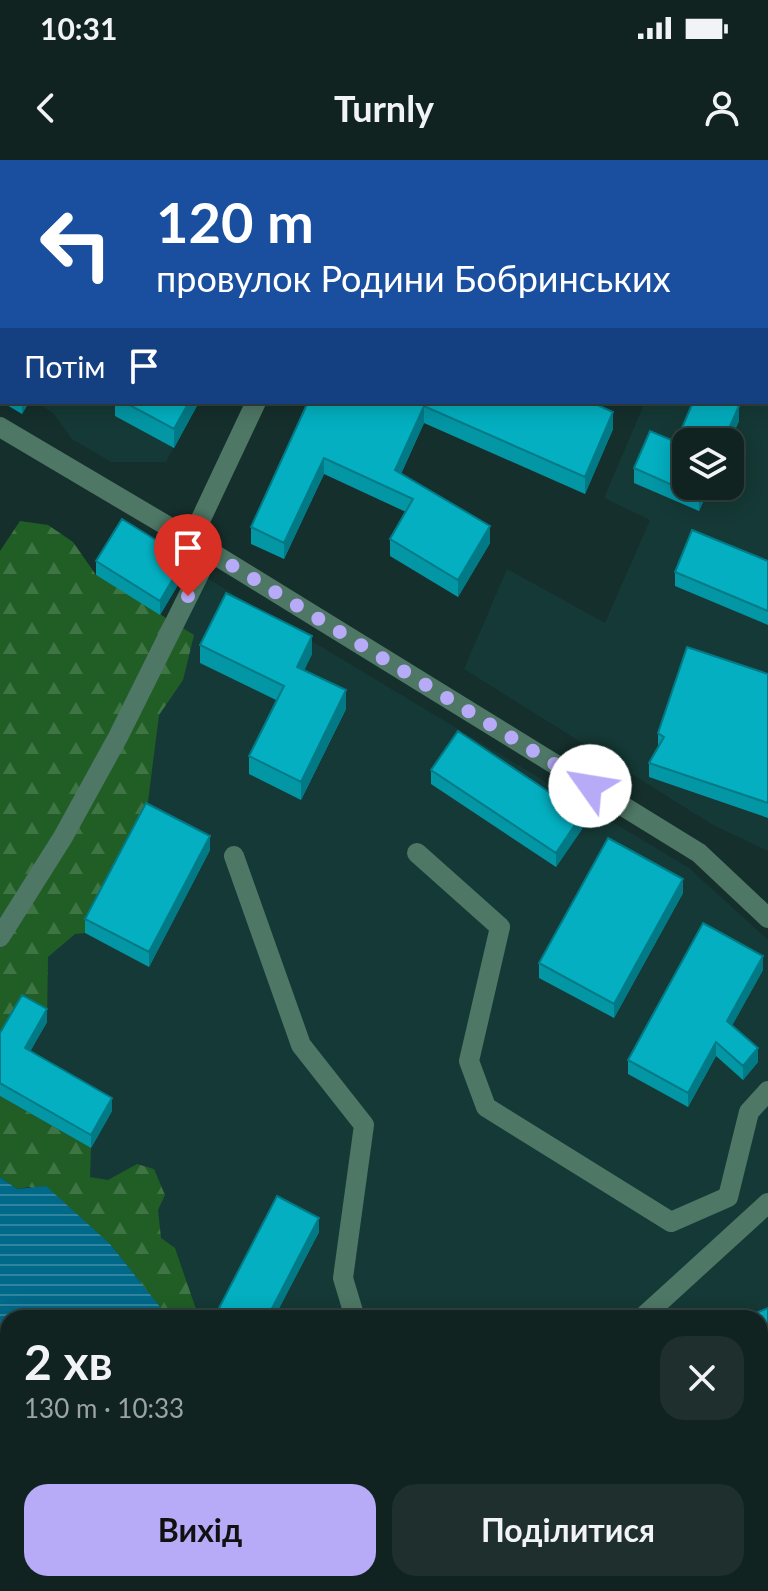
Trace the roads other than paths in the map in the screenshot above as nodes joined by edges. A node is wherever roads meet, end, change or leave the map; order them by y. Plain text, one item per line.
1 (255, 404) edge
2 (0, 427) edge
3 (191, 540) junction
4 (210, 552) junction
5 (417, 853) dead end
6 (234, 856) dead end
7 (768, 918) edge
8 (0, 937) edge
9 (768, 1091) edge
10 (768, 1203) edge
11 (353, 1310) edge
12 (651, 1310) edge

1 - 3 street
2 - 3 street
3 - 4 street
4 - 7 street
4 - 8 street
5 - 9 street
6 - 11 street
10 - 12 street

